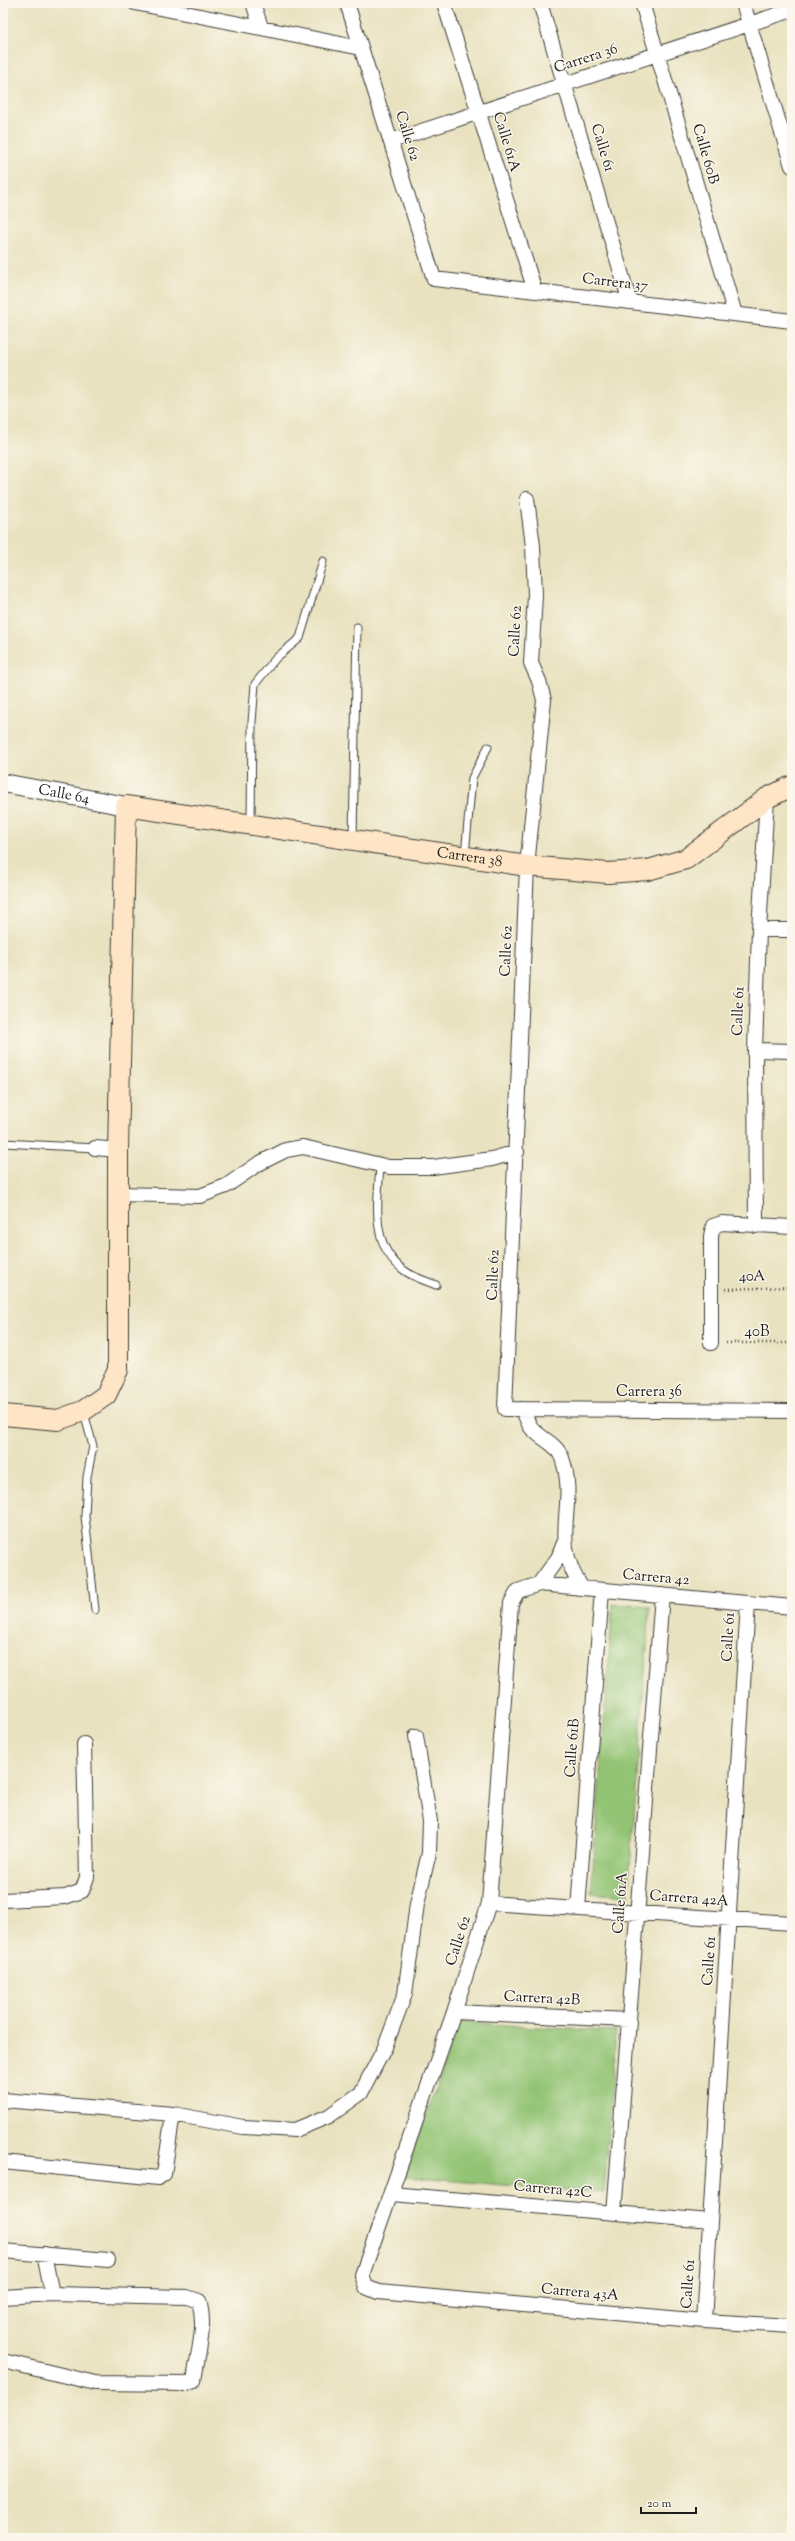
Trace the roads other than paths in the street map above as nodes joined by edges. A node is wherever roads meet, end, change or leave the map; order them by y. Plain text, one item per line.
1 (135, 3) edge
2 (253, 3) edge
3 (347, 3) edge
4 (444, 3) edge
5 (540, 3) edge
6 (642, 3) edge
7 (743, 3) edge
8 (151, 4) edge
9 (792, 10) edge
10 (749, 24) junction
11 (261, 27) junction
12 (361, 48) junction
13 (658, 54) junction
14 (565, 84) junction
15 (479, 112) junction
16 (391, 141) junction
17 (792, 166) edge
18 (434, 279) joint
19 (535, 290) junction
20 (630, 302) junction
21 (735, 314) junction
22 (792, 321) edge
23 (527, 499) dead end
24 (323, 561) dead end
25 (357, 627) dead end
26 (488, 747) dead end
27 (3, 783) edge
28 (792, 786) edge
29 (767, 798) junction
30 (126, 806) junction
31 (251, 825) junction
32 (353, 841) junction
33 (465, 857) junction
34 (527, 866) junction
35 (759, 930) junction
36 (792, 930) edge
37 (755, 1050) junction
38 (792, 1051) edge
39 (3, 1143) edge
40 (95, 1148) joint
41 (118, 1150) junction
42 (517, 1152) junction
43 (380, 1165) junction
44 (118, 1194) junction
45 (756, 1226) junction
46 (792, 1227) edge
47 (436, 1285) dead end
48 (716, 1343) road end
49 (505, 1409) joint
50 (522, 1409) junction
51 (83, 1411) junction
52 (792, 1411) edge
53 (3, 1415) edge
54 (564, 1543) junction
55 (539, 1584) junction
56 (582, 1588) junction
57 (602, 1590) junction
58 (518, 1591) joint
59 (662, 1595) junction
60 (748, 1603) junction
61 (792, 1607) edge
62 (95, 1610) dead end
63 (416, 1736) dead end
64 (84, 1744) dead end
65 (3, 1900) edge
66 (489, 1903) junction
67 (578, 1909) junction
68 (637, 1913) junction
69 (729, 1919) junction
70 (792, 1923) edge
71 (454, 2012) junction
72 (629, 2020) junction
73 (3, 2100) edge
74 (173, 2114) junction
75 (3, 2162) edge
76 (392, 2194) junction
77 (614, 2213) junction
78 (710, 2221) junction
79 (3, 2251) edge
80 (44, 2254) junction
81 (108, 2260) dead end
82 (366, 2287) joint
83 (52, 2294) junction
84 (3, 2297) edge
85 (704, 2321) junction
86 (792, 2326) edge
87 (3, 2361) edge

1 - 8 street
2 - 11 street
3 - 12 street, Calle 62
4 - 15 street, Calle 61A
5 - 14 street, Calle 61
6 - 13 street, Calle 60B
7 - 10 street
8 - 11 street
9 - 10 street, Carrera 36
10 - 13 street, Carrera 36
10 - 17 street
11 - 12 street
12 - 16 street, Calle 62
13 - 14 street, Carrera 36
13 - 21 street, Calle 60B
14 - 15 street, Carrera 36
14 - 20 street, Calle 61
15 - 16 street, Carrera 36
15 - 19 street, Calle 61A
16 - 18 street, Calle 62
18 - 19 street, Carrera 37
19 - 20 street, Carrera 37
20 - 21 street, Carrera 37
21 - 22 street, Carrera 37
23 - 34 street, Calle 62
24 - 31 lane
25 - 32 lane
26 - 33 lane
27 - 30 street, Calle 64
28 - 29 main road, Carrera 38
29 - 34 main road, Carrera 38
29 - 35 street, Calle 61
30 - 31 main road, Carrera 38
30 - 41 main road
31 - 32 main road, Carrera 38
32 - 33 main road, Carrera 38
33 - 34 main road, Carrera 38
34 - 42 street, Calle 62
35 - 36 street
35 - 37 street, Calle 61
37 - 38 street
37 - 45 street, Calle 61
39 - 40 lane
40 - 41 street
41 - 44 main road
42 - 43 street
42 - 49 street, Calle 62
43 - 44 street
43 - 47 lane
44 - 51 main road
45 - 46 street
45 - 48 street
49 - 50 street, Carrera 36
50 - 52 street, Carrera 36
50 - 54 street
51 - 53 main road
51 - 62 lane
54 - 55 street
54 - 56 street
55 - 56 street, Carrera 42
55 - 58 street, Carrera 42
56 - 57 street, Carrera 42
57 - 59 street, Carrera 42
57 - 67 street, Calle 61B
58 - 66 street, Calle 62
59 - 60 street, Carrera 42
59 - 68 street, Calle 61A
60 - 61 street, Carrera 42
60 - 69 street, Calle 61
63 - 74 street
64 - 65 street
66 - 67 street, Carrera 42A
66 - 71 street, Calle 62
67 - 68 street, Carrera 42A
68 - 69 street, Carrera 42A
68 - 72 street, Calle 61A
69 - 70 street, Carrera 42A
69 - 78 street, Calle 61
71 - 72 street, Carrera 42B
71 - 76 street, Calle 62
72 - 77 street, Calle 61A
73 - 74 street
74 - 75 street
76 - 77 street, Carrera 42C
76 - 82 street, Calle 62
77 - 78 street, Carrera 42C
78 - 85 street, Calle 61
79 - 80 street
80 - 81 street
80 - 83 street
82 - 85 street, Carrera 43A
83 - 84 street
83 - 87 street
85 - 86 street, Carrera 43A

